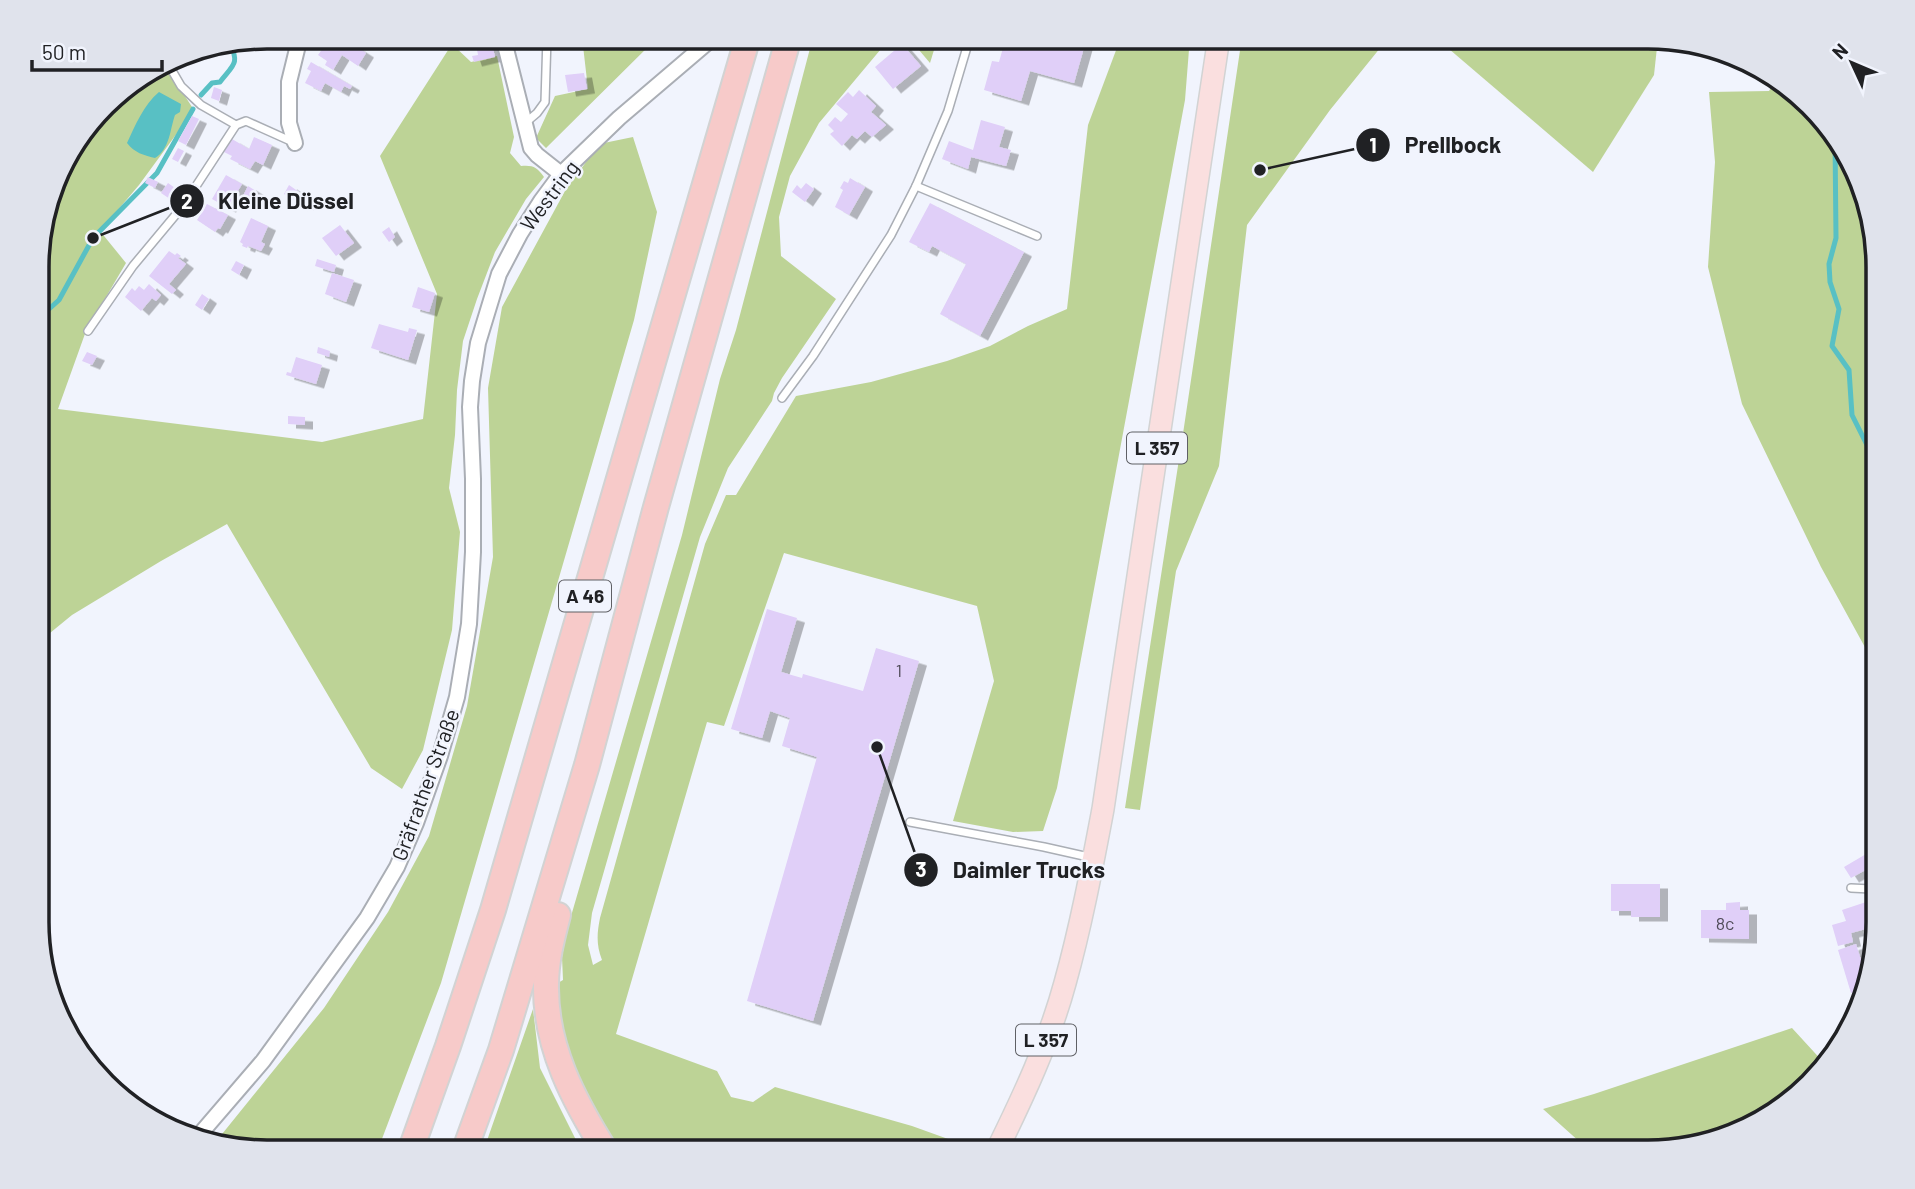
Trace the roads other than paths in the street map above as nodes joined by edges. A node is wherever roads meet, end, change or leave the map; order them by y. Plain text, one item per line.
1 (297, 49) edge
2 (506, 49) edge
3 (547, 49) edge
4 (700, 49) edge
5 (744, 49) edge
6 (786, 49) edge
7 (966, 49) edge
8 (1217, 49) edge
9 (172, 71) edge
10 (524, 124) junction
11 (236, 125) junction
12 (295, 144) joint
13 (561, 174) junction
14 (916, 186) junction
15 (1037, 236) dead end
16 (88, 331) dead end
17 (782, 398) dead end
18 (470, 407) joint
19 (587, 765) junction
20 (910, 822) dead end
21 (1094, 858) junction
22 (1851, 888) dead end
23 (1866, 888) edge
24 (203, 1130) edge
25 (414, 1140) edge
26 (468, 1140) edge
27 (598, 1140) edge
28 (1002, 1140) edge

1 - 12 street
2 - 10 street
3 - 10 lane
4 - 13 street, Westring
5 - 25 highway, A 46
6 - 19 highway, A 46
7 - 14 lane
8 - 21 main road, L 357
9 - 11 lane
10 - 13 street
11 - 12 lane
11 - 16 lane
13 - 18 street, Westring
14 - 15 lane
14 - 17 lane
18 - 24 street, Gräfrather Straße
19 - 26 highway, A 46
19 - 27 highway
20 - 21 lane
21 - 28 main road, L 357
22 - 23 lane

